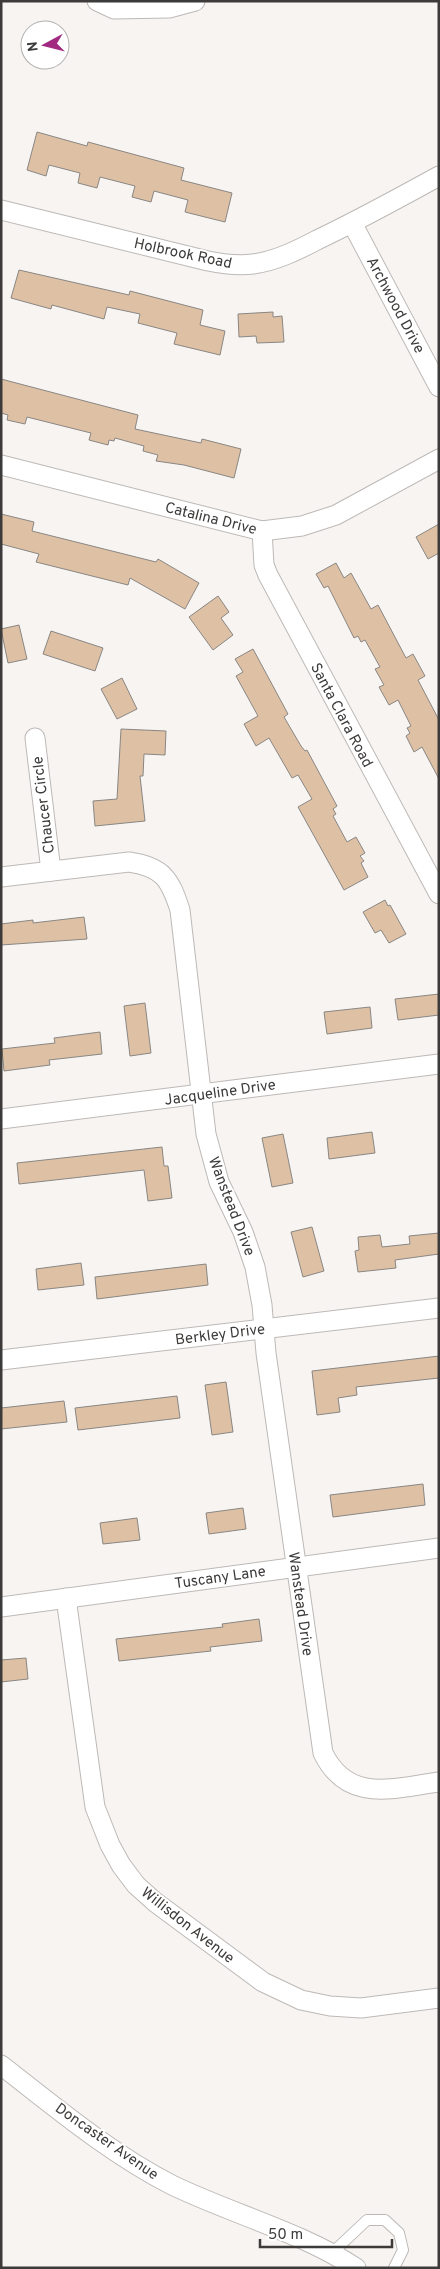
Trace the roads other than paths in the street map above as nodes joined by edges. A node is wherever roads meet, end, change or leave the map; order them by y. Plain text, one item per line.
1 (97, 1) edge
2 (195, 1) edge
3 (439, 176) edge
4 (1, 210) edge
5 (352, 223) junction
6 (439, 386) edge
7 (439, 459) edge
8 (1, 466) edge
9 (262, 531) junction
10 (35, 738) dead end
11 (51, 871) junction
12 (1, 877) edge
13 (439, 894) edge
14 (439, 1064) edge
15 (202, 1095) junction
16 (1, 1119) edge
17 (439, 1308) edge
18 (263, 1329) junction
19 (1, 1360) edge
20 (439, 1548) edge
21 (296, 1567) junction
22 (66, 1598) junction
23 (1, 1607) edge
24 (439, 1782) edge
25 (439, 1998) edge
26 (2, 2067) edge
27 (332, 2253) junction
28 (356, 2268) edge
29 (394, 2268) edge

1 - 2 street
3 - 5 street, Holbrook Road
4 - 5 street, Holbrook Road
5 - 6 street, Archwood Drive
7 - 9 street, Catalina Drive
8 - 9 street, Catalina Drive
9 - 13 street, Santa Clara Road
10 - 11 street, Chaucer Circle
11 - 12 street, Wanstead Drive
11 - 15 street, Wanstead Drive
14 - 15 street, Jacqueline Drive
15 - 16 street, Jacqueline Drive
15 - 18 street, Wanstead Drive
17 - 18 street, Berkley Drive
18 - 19 street, Berkley Drive
18 - 21 street, Wanstead Drive
20 - 21 street, Tuscany Lane
21 - 22 street, Tuscany Lane
21 - 24 street, Wanstead Drive
22 - 23 street, Tuscany Lane
22 - 25 street, Willisdon Avenue
26 - 27 street, Doncaster Avenue
27 - 28 street, Doncaster Avenue
27 - 29 lane

